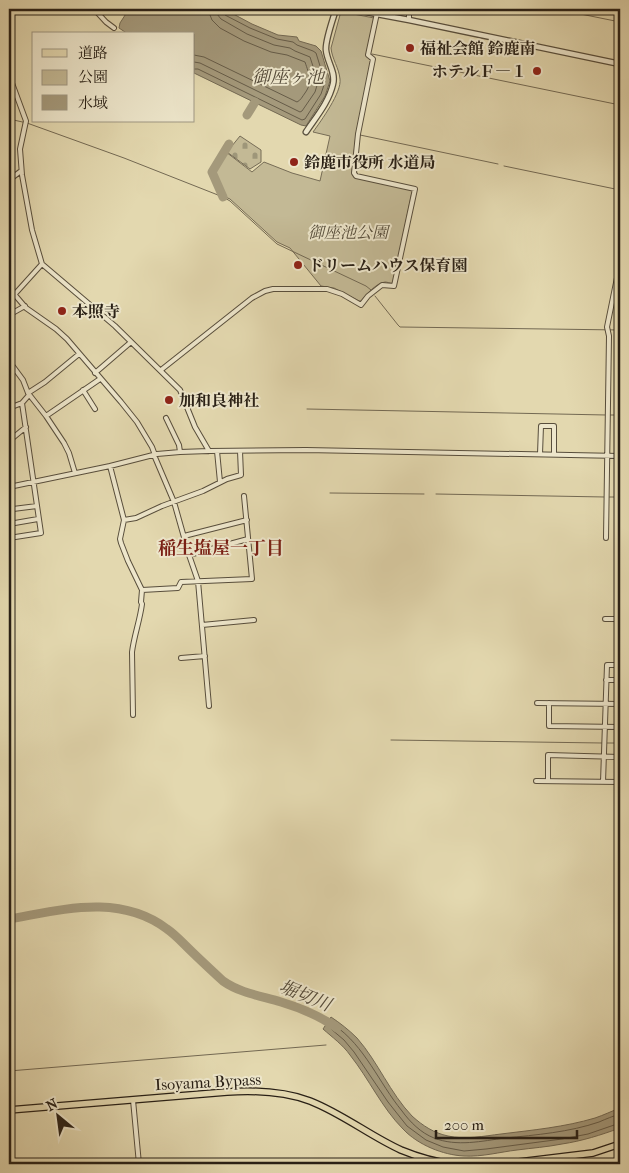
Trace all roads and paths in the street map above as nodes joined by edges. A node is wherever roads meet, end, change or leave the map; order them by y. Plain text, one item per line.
1 (94, 9) edge
2 (336, 9) edge
3 (350, 9) edge
4 (409, 9) edge
5 (377, 13) junction
6 (409, 20) junction
7 (114, 28) dead end
8 (620, 64) edge
9 (9, 75) edge
10 (306, 132) dead end
11 (21, 171) junction
12 (9, 180) edge
13 (620, 263) edge
14 (42, 264) junction
15 (9, 288) edge
16 (14, 295) junction
17 (25, 306) junction
18 (9, 315) edge
19 (131, 342) junction
20 (79, 354) junction
21 (9, 360) edge
22 (161, 370) junction
23 (95, 373) junction
24 (100, 378) junction
25 (83, 390) junction
26 (28, 394) junction
27 (22, 403) junction
28 (9, 408) edge
29 (95, 409) dead end
30 (46, 416) junction
31 (166, 418) dead end
32 (26, 427) junction
33 (9, 440) edge
34 (209, 451) junction
35 (217, 451) junction
36 (240, 451) junction
37 (180, 452) junction
38 (540, 454) junction
39 (554, 454) junction
40 (154, 455) junction
41 (607, 456) junction
42 (620, 456) edge
43 (110, 466) junction
44 (75, 473) junction
45 (34, 482) junction
46 (220, 482) junction
47 (9, 487) edge
48 (244, 496) dead end
49 (174, 502) junction
50 (36, 506) junction
51 (13, 509) dead end
52 (38, 519) junction
53 (124, 520) junction
54 (247, 520) junction
55 (9, 524) edge
56 (184, 536) junction
57 (9, 538) edge
58 (606, 538) dead end
59 (248, 539) junction
60 (189, 555) junction
61 (198, 581) junction
62 (142, 590) junction
63 (604, 619) dead end
64 (620, 619) edge
65 (254, 620) dead end
66 (202, 625) junction
67 (205, 656) junction
68 (181, 658) dead end
69 (620, 665) edge
70 (606, 680) junction
71 (620, 680) edge
72 (538, 703) dead end
73 (549, 703) junction
74 (606, 704) junction
75 (620, 704) edge
76 (209, 706) dead end
77 (132, 714) dead end
78 (605, 727) junction
79 (620, 727) edge
80 (604, 756) junction
81 (620, 756) edge
82 (536, 780) dead end
83 (548, 781) junction
84 (604, 782) junction
85 (620, 782) edge
86 (133, 1100) junction
87 (9, 1110) edge
88 (620, 1144) edge
89 (139, 1164) edge
90 (453, 1164) edge
91 (503, 1164) edge

1 - 7 street
2 - 10 street
3 - 5 street
4 - 6 street
5 - 6 street
5 - 22 street
6 - 8 street
9 - 11 street
11 - 12 street
11 - 14 street
13 - 41 street
14 - 16 street
14 - 19 street
15 - 16 street
16 - 17 street
17 - 18 street
17 - 20 street
19 - 22 street
19 - 23 street
20 - 23 street
20 - 26 street
21 - 26 street
22 - 34 street
23 - 24 street
24 - 25 street
24 - 40 street
25 - 29 street
25 - 30 street
26 - 27 street
26 - 30 street
27 - 28 street
27 - 32 street
30 - 44 street
31 - 37 street
32 - 33 street
32 - 45 street
34 - 35 street
34 - 37 street
35 - 36 street
35 - 46 street
36 - 38 street
36 - 46 street
37 - 40 street
38 - 39 street
38 - 39 street
39 - 41 street
40 - 43 street
40 - 49 street
41 - 42 street
41 - 58 street
43 - 44 street
43 - 53 street
44 - 45 street
45 - 47 street
45 - 50 street
46 - 49 street
48 - 54 street
49 - 53 street
49 - 56 street
50 - 51 street
50 - 52 street
52 - 55 street
52 - 57 street
53 - 62 street
54 - 56 street
54 - 59 street
56 - 60 street
59 - 60 street
59 - 61 street
60 - 61 street
61 - 62 street
61 - 66 street
62 - 77 street
63 - 64 street
65 - 66 street
66 - 67 street
67 - 68 street
67 - 76 street
69 - 70 street
70 - 71 street
70 - 74 street
72 - 73 street
73 - 74 street
73 - 78 street
74 - 75 street
74 - 78 street
78 - 79 street
78 - 80 street
80 - 81 street
80 - 83 street
80 - 84 street
82 - 83 street
83 - 84 street
84 - 85 street
86 - 87 main road, Isoyama Bypass
86 - 89 street
86 - 90 main road, Isoyama Bypass
88 - 91 main road

